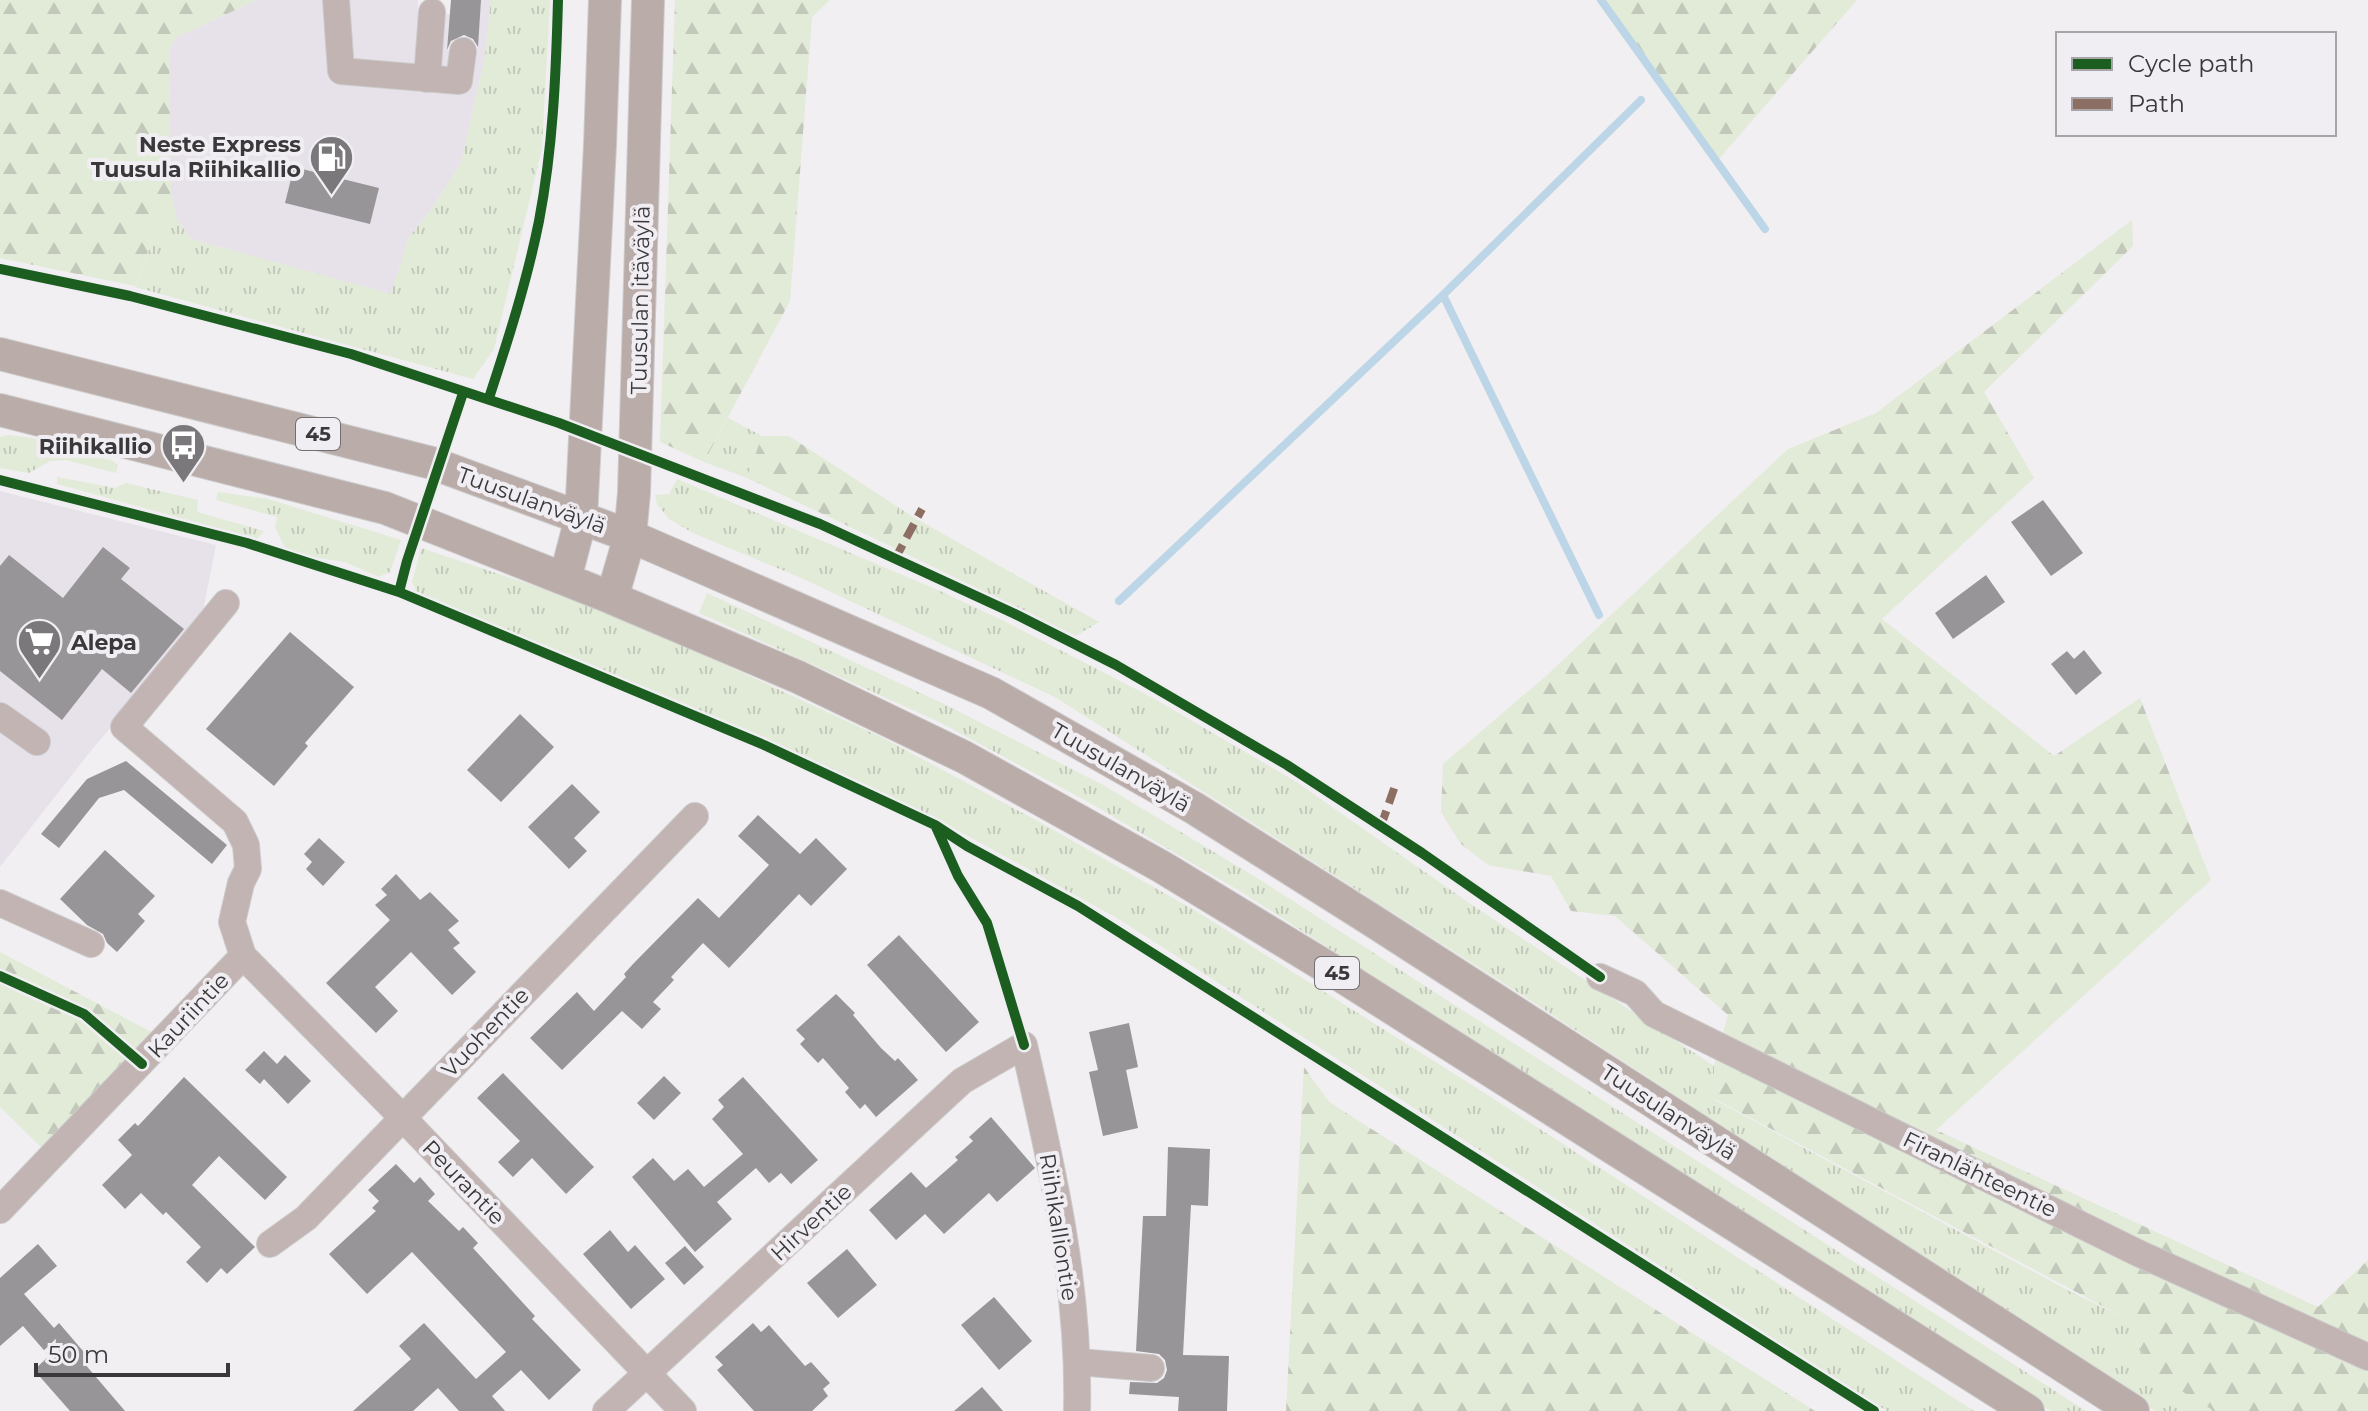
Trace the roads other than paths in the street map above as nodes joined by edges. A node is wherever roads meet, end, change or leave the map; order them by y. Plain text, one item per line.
1 (336, 0) edge
2 (605, 0) edge
3 (648, 0) edge
4 (432, 12) dead end
5 (463, 51) dead end
6 (427, 79) junction
7 (0, 354) edge
8 (0, 410) edge
9 (581, 518) junction
10 (630, 536) junction
11 (565, 579) junction
12 (612, 598) junction
13 (226, 603) dead end
14 (0, 716) edge
15 (37, 742) dead end
16 (695, 816) dead end
17 (0, 903) edge
18 (91, 944) dead end
19 (243, 956) junction
20 (1600, 977) dead end
21 (1024, 1045) joint
22 (403, 1118) junction
23 (0, 1210) edge
24 (270, 1244) dead end
25 (2368, 1357) edge
26 (1078, 1362) junction
27 (1151, 1368) dead end
28 (648, 1373) junction
29 (606, 1411) edge
30 (683, 1411) edge
31 (1077, 1411) edge
32 (2028, 1411) edge
33 (2133, 1411) edge

1 - 6 street
2 - 9 main road, Tuusulan itäväylä
3 - 10 main road, Tuusulan itäväylä
4 - 6 street
5 - 6 street
7 - 9 main road, Tuusulanväylä / 45
8 - 11 main road, 45
9 - 10 main road, Tuusulanväylä / 45
9 - 11 main road, Tuusulan itäväylä
10 - 12 main road, Tuusulan itäväylä
10 - 33 main road, Tuusulanväylä / 45
11 - 12 main road, 45
12 - 32 main road, 45
13 - 19 street, Kauriintie
14 - 15 street
16 - 22 street, Vuohentie
17 - 18 street
19 - 22 street, Peurantie
19 - 23 street, Kauriintie
20 - 25 street, Firanlähteentie
21 - 26 street, Riihikalliontie
21 - 28 street, Hirventie
22 - 24 street, Vuohentie
22 - 28 street, Peurantie
26 - 27 street
26 - 31 street, Riihikalliontie
28 - 29 street, Hirventie
28 - 30 street, Peurantie

